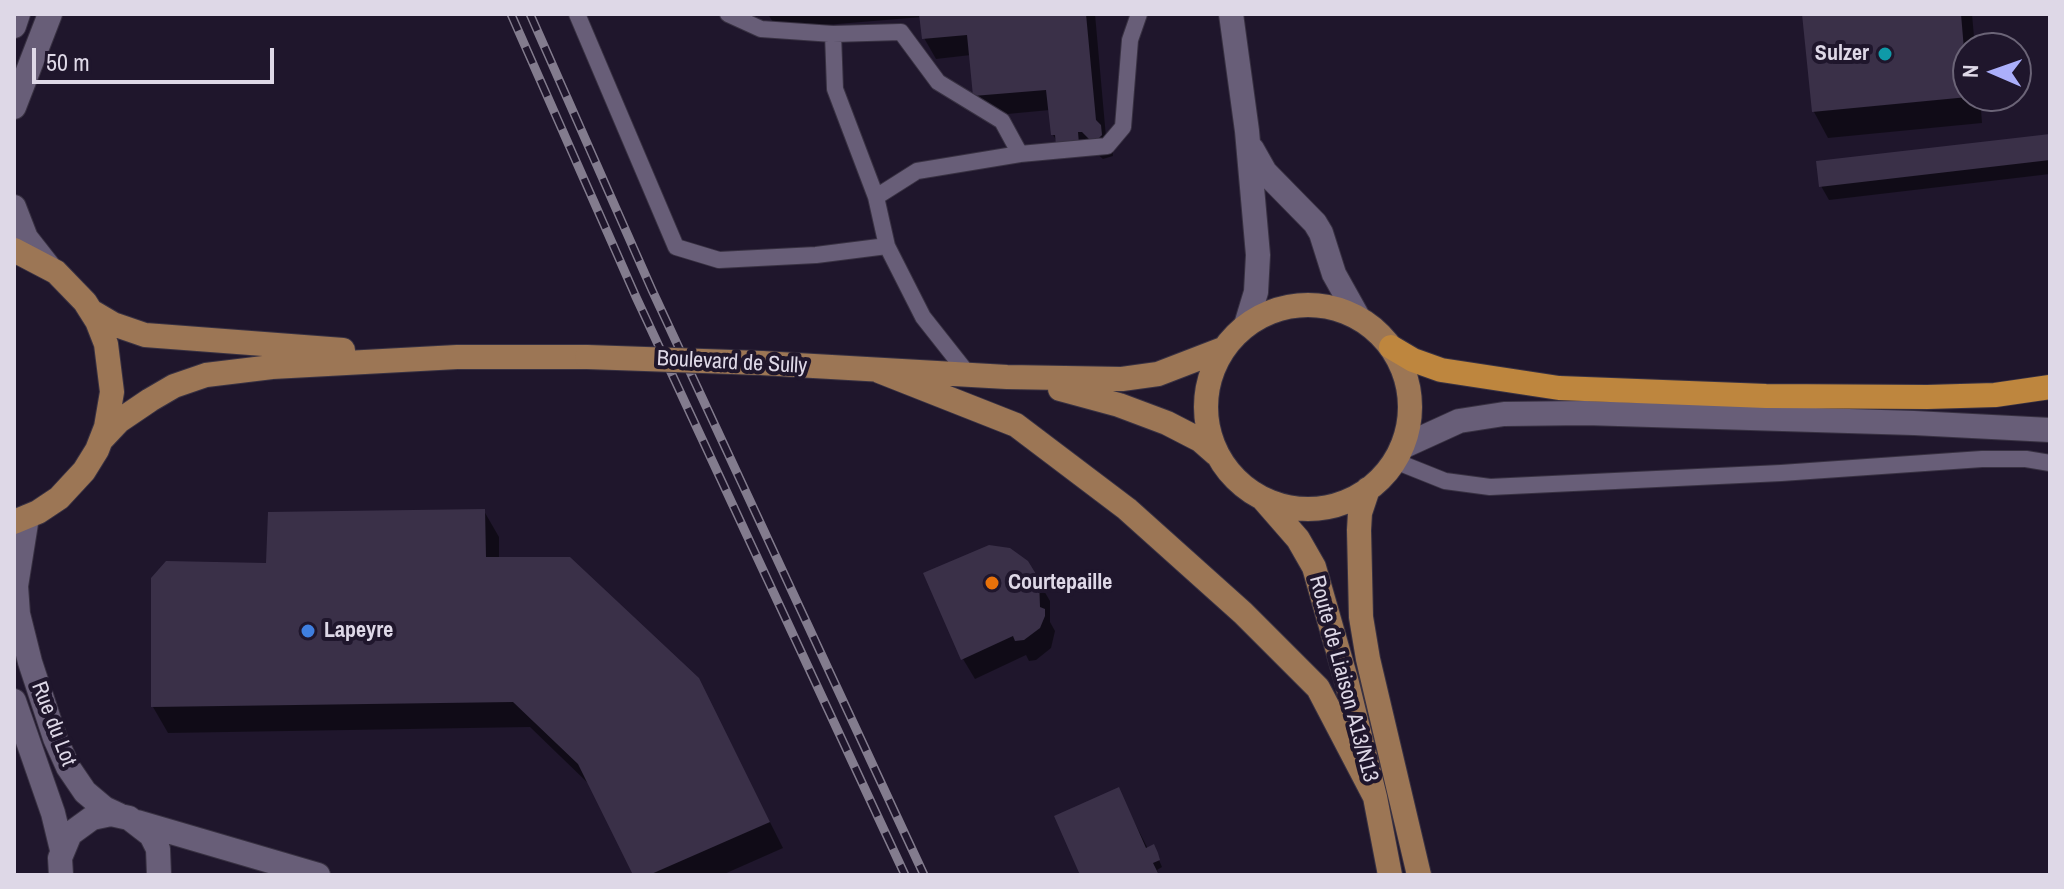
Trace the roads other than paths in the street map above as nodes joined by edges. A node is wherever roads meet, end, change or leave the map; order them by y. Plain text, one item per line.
1 (18, 14) edge
2 (50, 14) edge
3 (577, 14) edge
4 (728, 14) edge
5 (1139, 14) edge
6 (1231, 14) edge
7 (14, 26) edge
8 (833, 34) junction
9 (14, 107) edge
10 (1247, 131) junction
11 (1020, 154) junction
12 (876, 197) junction
13 (14, 207) edge
14 (887, 246) junction
15 (14, 250) edge
16 (48, 266) junction
17 (91, 311) junction
18 (1358, 317) junction
19 (1246, 325) junction
20 (1391, 347) junction
21 (1223, 349) junction
22 (457, 357) junction
23 (879, 371) junction
24 (968, 374) junction
25 (1007, 377) junction
26 (2050, 387) edge
27 (2050, 430) edge
28 (102, 439) junction
29 (1398, 454) junction
30 (1217, 455) junction
31 (2050, 463) edge
32 (1368, 489) junction
33 (1262, 498) junction
34 (20, 520) edge
35 (14, 701) edge
36 (1375, 797) junction
37 (128, 819) junction
38 (59, 867) edge
39 (159, 875) edge
40 (318, 875) edge
41 (1390, 875) edge
42 (1419, 875) edge

1 - 7 street
2 - 9 street
3 - 14 lane
4 - 8 lane
5 - 11 lane
6 - 10 street
8 - 11 lane
8 - 12 lane
10 - 18 street
10 - 19 street
11 - 12 lane
12 - 14 lane
13 - 16 street
14 - 24 lane
15 - 16 main road
16 - 17 main road
17 - 22 main road
17 - 28 main road
18 - 19 main road
18 - 20 main road
19 - 21 main road
20 - 26 highway
20 - 29 main road
21 - 25 main road
21 - 30 main road
22 - 23 main road, Boulevard de Sully, bridge
22 - 28 main road
23 - 24 main road, Boulevard de Sully
23 - 36 main road
24 - 25 main road, Boulevard de Sully
25 - 30 main road
27 - 29 street
28 - 34 main road
29 - 31 lane
29 - 32 main road
30 - 33 main road
32 - 33 main road
32 - 42 main road, Route de Liaison A13/N13
33 - 36 main road, Route de Liaison A13/N13
34 - 37 street, Rue du Lot
35 - 38 street, Rue du Lot
36 - 41 main road, Route de Liaison A13/N13
37 - 38 street
37 - 39 street
37 - 40 street

